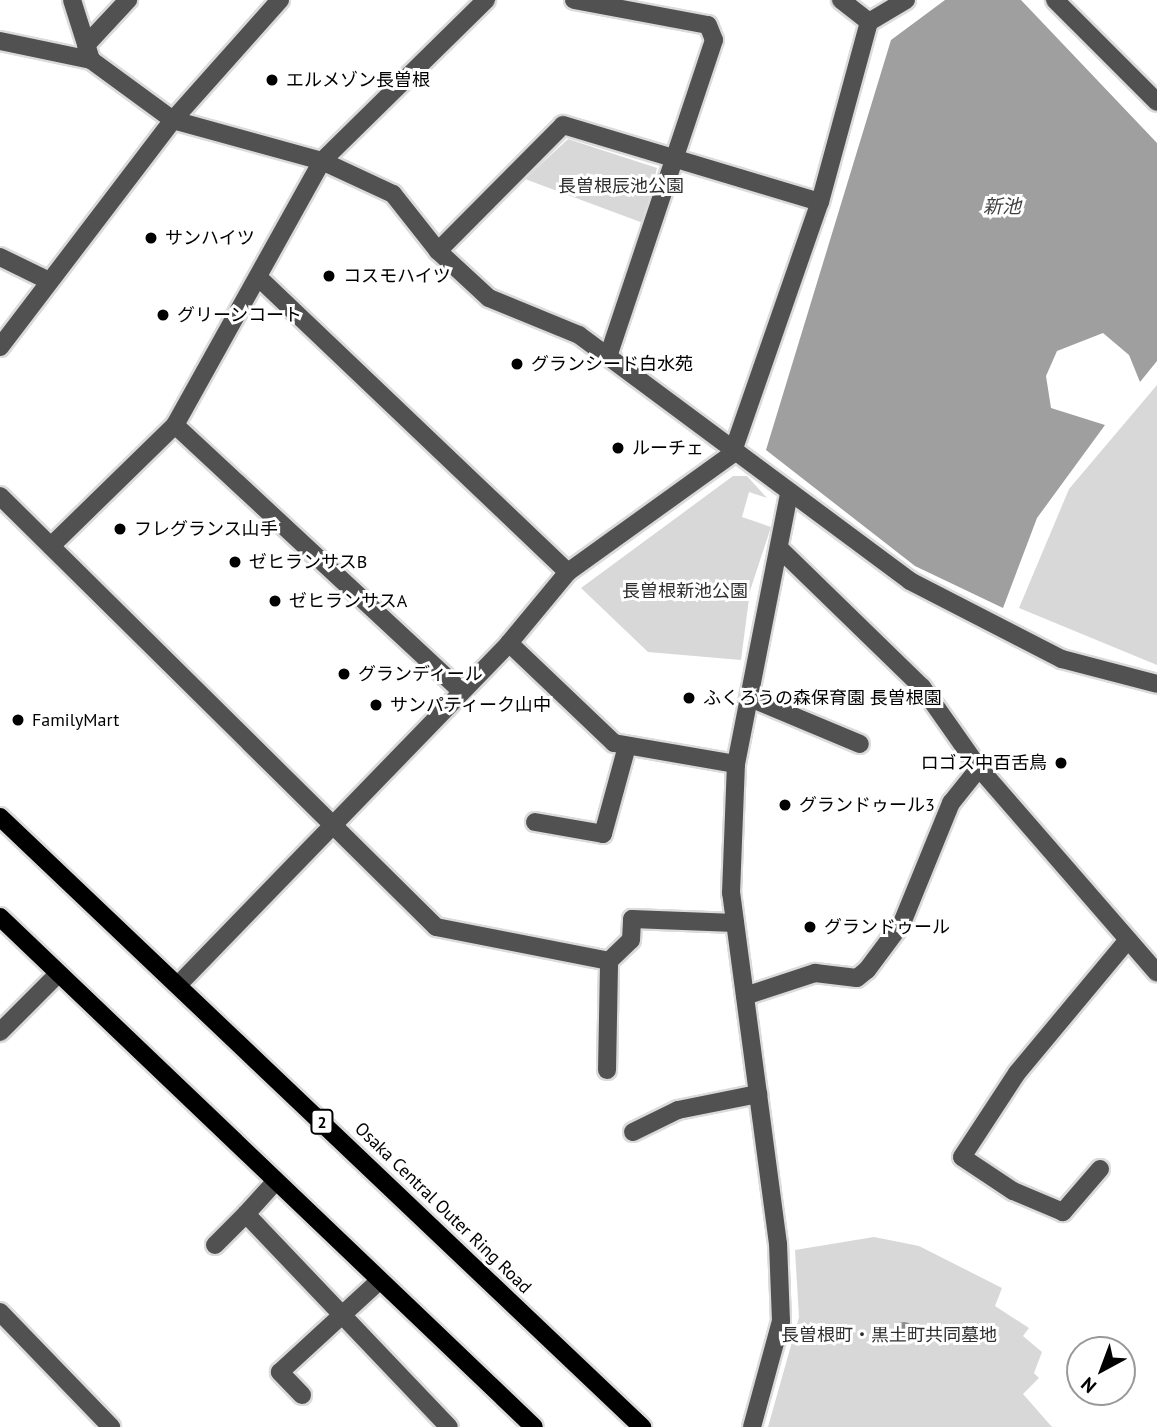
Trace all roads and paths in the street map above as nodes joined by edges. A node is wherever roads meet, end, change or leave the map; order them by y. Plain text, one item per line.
1 (72, 0) edge
2 (128, 0) edge
3 (280, 0) edge
4 (486, 0) edge
5 (574, 0) edge
6 (841, 0) edge
7 (906, 0) edge
8 (1055, 0) edge
9 (869, 23) junction
10 (0, 41) edge
11 (88, 53) junction
12 (1157, 102) edge
13 (173, 120) junction
14 (674, 160) junction
15 (322, 162) junction
16 (820, 202) junction
17 (438, 251) junction
18 (0, 257) edge
19 (258, 277) junction
20 (49, 281) junction
21 (0, 347) edge
22 (608, 357) junction
23 (175, 425) junction
24 (732, 454) junction
25 (789, 495) junction
26 (0, 496) edge
27 (51, 546) junction
28 (781, 550) junction
29 (568, 572) junction
30 (509, 643) junction
31 (1157, 684) edge
32 (460, 690) junction
33 (750, 698) junction
34 (860, 744) dead end
35 (627, 746) junction
36 (736, 764) junction
37 (979, 768) junction
38 (0, 817) edge
39 (534, 822) dead end
40 (333, 823) junction
41 (0, 917) edge
42 (735, 923) junction
43 (1128, 940) junction
44 (609, 961) junction
45 (1157, 973) edge
46 (58, 974) junction
47 (178, 985) junction
48 (745, 996) junction
49 (0, 1032) edge
50 (607, 1070) dead end
51 (758, 1094) junction
52 (632, 1132) dead end
53 (1100, 1168) dead end
54 (275, 1182) junction
55 (246, 1214) junction
56 (215, 1245) dead end
57 (379, 1281) junction
58 (0, 1312) edge
59 (345, 1316) junction
60 (302, 1395) dead end
61 (111, 1427) edge
62 (449, 1427) edge
63 (534, 1427) edge
64 (642, 1427) edge
65 (752, 1427) edge

1 - 11 street
2 - 11 street
3 - 13 street
4 - 15 street
5 - 14 street
6 - 9 street
7 - 9 street
8 - 12 street
9 - 16 street
10 - 11 street
11 - 13 street
13 - 15 street
13 - 20 street
14 - 16 street
14 - 17 street
14 - 22 street
15 - 17 street
15 - 19 street
16 - 24 street
17 - 22 street
18 - 20 street
19 - 23 street
19 - 29 street
20 - 21 street
22 - 24 street
23 - 27 street
23 - 32 street
24 - 25 street
24 - 29 street
25 - 28 street
25 - 31 street
26 - 27 street
27 - 40 street
28 - 33 street
28 - 37 street
29 - 30 street
30 - 32 street
30 - 35 street
32 - 40 street
33 - 34 street
33 - 36 street
35 - 36 street
35 - 39 street
36 - 42 street
37 - 43 street
37 - 48 street
38 - 47 main road, Osaka Central Outer Ring Road / 2
40 - 44 street
40 - 47 street
41 - 46 main road
42 - 44 street
42 - 48 street
43 - 45 street
43 - 53 street
44 - 50 street
46 - 49 street
46 - 54 main road
47 - 64 main road, Osaka Central Outer Ring Road / 2
48 - 51 street
51 - 52 street
51 - 65 street
54 - 55 street
54 - 57 main road
55 - 56 street
55 - 59 street
57 - 59 street
57 - 63 main road
58 - 61 street
59 - 60 street
59 - 62 street

